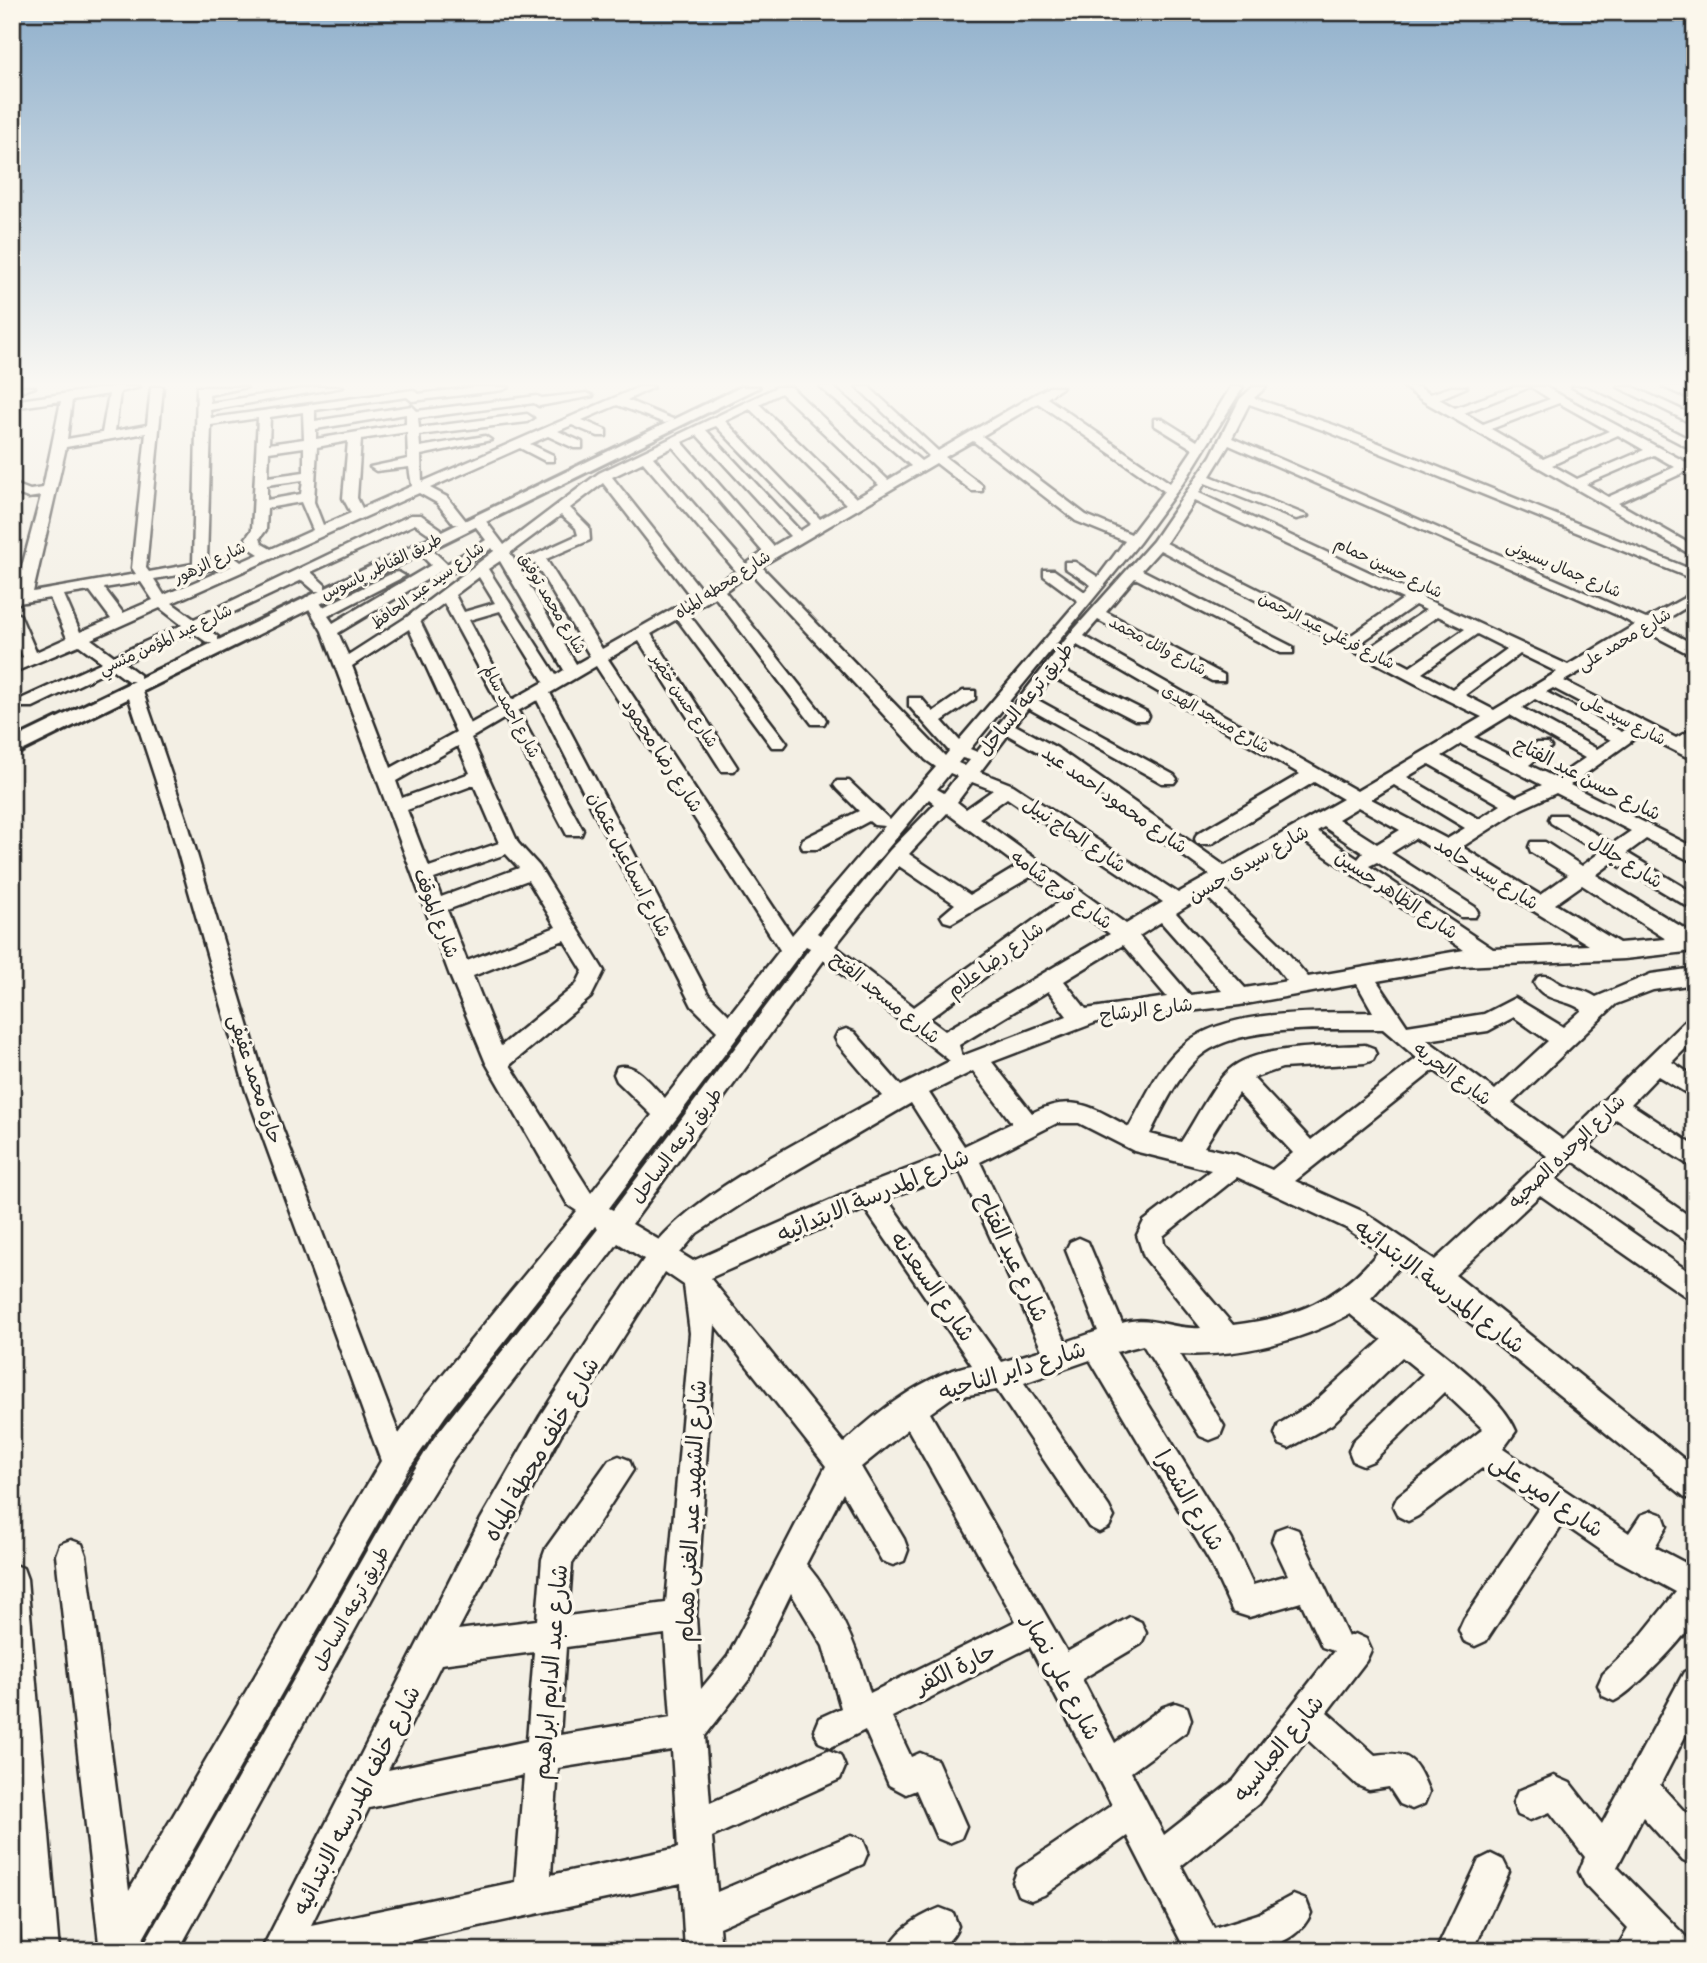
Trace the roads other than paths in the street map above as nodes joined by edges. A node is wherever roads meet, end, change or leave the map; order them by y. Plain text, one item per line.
1 (52, 479) edge
2 (147, 479) edge
3 (203, 479) edge
4 (260, 479) edge
5 (283, 479) edge
6 (307, 479) edge
7 (352, 479) edge
8 (416, 479) edge
9 (441, 479) edge
10 (551, 479) edge
11 (562, 479) edge
12 (602, 479) edge
13 (605, 479) edge
14 (666, 479) edge
15 (707, 479) edge
16 (743, 479) edge
17 (774, 479) edge
18 (830, 479) edge
19 (879, 479) edge
20 (900, 479) edge
21 (965, 479) edge
22 (1030, 479) edge
23 (1176, 479) edge
24 (1180, 479) edge
25 (1182, 479) edge
26 (1315, 479) edge
27 (1455, 479) edge
28 (1567, 479) edge
29 (1588, 479) edge
30 (1668, 479) edge
31 (260, 482) junction
32 (1576, 484) junction
33 (887, 486) junction
34 (12, 487) edge
35 (420, 488) junction
36 (977, 488) dead end
37 (49, 491) junction
38 (307, 497) junction
39 (1606, 503) junction
40 (854, 504) junction
41 (258, 505) junction
42 (561, 507) junction
43 (359, 515) junction
44 (1301, 516) dead end
45 (468, 520) junction
46 (819, 525) junction
47 (321, 532) junction
48 (436, 532) junction
49 (1695, 533) edge
50 (798, 537) junction
51 (1679, 541) junction
52 (1146, 542) junction
53 (498, 547) junction
54 (1695, 552) edge
55 (771, 553) junction
56 (266, 555) junction
57 (431, 557) junction
58 (538, 557) junction
59 (1070, 565) dead end
60 (200, 568) junction
61 (512, 568) junction
62 (748, 568) junction
63 (481, 569) junction
64 (1134, 572) junction
65 (302, 573) junction
66 (1049, 573) dead end
67 (1695, 576) edge
68 (146, 578) junction
69 (93, 584) junction
70 (717, 590) junction
71 (55, 592) junction
72 (447, 594) junction
73 (1416, 597) junction
74 (1693, 598) edge
75 (18, 599) edge
76 (701, 599) junction
77 (1095, 599) junction
78 (162, 603) junction
79 (504, 605) junction
80 (321, 608) junction
81 (1436, 610) junction
82 (680, 612) junction
83 (12, 615) edge
84 (461, 618) junction
85 (412, 620) junction
86 (121, 621) junction
87 (195, 624) junction
88 (1648, 624) junction
89 (1476, 628) junction
90 (642, 633) junction
91 (1075, 638) junction
92 (78, 640) junction
93 (214, 640) junction
94 (1352, 642) junction
95 (1518, 648) junction
96 (1287, 650) dead end
97 (1695, 652) edge
98 (1372, 653) junction
99 (599, 658) junction
100 (32, 660) junction
101 (112, 663) junction
102 (342, 666) junction
103 (12, 668) edge
104 (1050, 670) junction
105 (573, 672) junction
106 (1570, 672) junction
107 (1411, 673) junction
108 (1218, 678) dead end
109 (1553, 682) junction
110 (134, 683) junction
111 (547, 686) junction
112 (1535, 693) junction
113 (970, 695) dead end
114 (1453, 696) junction
115 (1026, 699) junction
116 (915, 702) dead end
117 (27, 704) dead end
118 (510, 707) junction
119 (1502, 713) junction
120 (1141, 716) dead end
121 (818, 720) dead end
122 (932, 720) junction
123 (1004, 726) junction
124 (1640, 727) junction
125 (1695, 733) edge
126 (464, 735) junction
127 (1461, 737) junction
128 (12, 738) edge
129 (1623, 739) junction
130 (778, 743) dead end
131 (1676, 746) junction
132 (1542, 747) dead end
133 (12, 749) edge
134 (1695, 755) edge
135 (1429, 756) junction
136 (1597, 757) junction
137 (963, 761) junction
138 (1517, 765) junction
139 (728, 767) dead end
140 (444, 769) junction
141 (1314, 775) junction
142 (480, 776) junction
143 (1394, 777) junction
144 (386, 779) junction
145 (1167, 779) dead end
146 (843, 785) dead end
147 (1558, 785) junction
148 (926, 788) junction
149 (1007, 789) junction
150 (1357, 799) junction
151 (946, 803) junction
152 (1514, 805) junction
153 (396, 807) junction
154 (871, 812) junction
155 (1330, 816) junction
156 (966, 818) junction
157 (1558, 819) dead end
158 (1479, 828) junction
159 (1415, 829) junction
160 (574, 830) dead end
161 (890, 830) junction
162 (1645, 830) junction
163 (1303, 831) junction
164 (1204, 839) dead end
165 (810, 844) dead end
166 (510, 846) junction
167 (1448, 847) junction
168 (1538, 847) dead end
169 (1383, 850) junction
170 (1612, 853) junction
171 (897, 855) junction
172 (1695, 856) edge
173 (1031, 867) junction
174 (1356, 867) junction
175 (532, 871) junction
176 (1583, 874) junction
177 (423, 876) junction
178 (1216, 880) junction
179 (1076, 899) junction
180 (970, 904) junction
181 (1695, 904) edge
182 (1540, 905) junction
183 (435, 907) junction
184 (1171, 907) junction
185 (1468, 912) dead end
186 (951, 916) dead end
187 (569, 930) junction
188 (1126, 936) junction
189 (1691, 943) edge
190 (806, 944) junction
191 (1619, 951) junction
192 (1490, 957) junction
193 (459, 973) junction
194 (1362, 975) junction
195 (1695, 976) edge
196 (1051, 979) junction
197 (1651, 982) junction
198 (1545, 983) dead end
199 (1303, 986) junction
200 (1240, 997) junction
201 (1185, 1004) junction
202 (1597, 1009) junction
203 (914, 1019) junction
204 (1082, 1019) junction
205 (1395, 1027) junction
206 (730, 1030) junction
207 (1690, 1036) edge
208 (846, 1038) dead end
209 (1564, 1040) junction
210 (944, 1043) junction
211 (1365, 1054) dead end
212 (1433, 1059) junction
213 (969, 1062) junction
214 (1655, 1062) junction
215 (497, 1063) junction
216 (625, 1074) dead end
217 (1237, 1076) junction
218 (1695, 1088) edge
219 (906, 1094) junction
220 (1495, 1105) junction
221 (1614, 1105) junction
222 (666, 1114) junction
223 (1029, 1127) junction
224 (1135, 1141) junction
225 (1567, 1151) junction
226 (1188, 1152) junction
227 (1310, 1155) junction
228 (963, 1158) junction
229 (1695, 1159) edge
230 (1235, 1165) junction
231 (1539, 1180) junction
232 (1275, 1182) junction
233 (870, 1195) junction
234 (604, 1218) junction
235 (1695, 1235) edge
236 (1079, 1250) dead end
237 (1398, 1250) junction
238 (662, 1257) junction
239 (1436, 1276) junction
240 (693, 1277) junction
241 (1695, 1291) edge
242 (1352, 1298) junction
243 (1150, 1332) junction
244 (1227, 1338) junction
245 (1401, 1340) junction
246 (1106, 1342) junction
247 (1059, 1357) junction
248 (1441, 1375) junction
249 (1000, 1377) junction
250 (911, 1407) junction
251 (1210, 1426) dead end
252 (1289, 1434) dead end
253 (1363, 1451) dead end
254 (1481, 1451) junction
255 (396, 1463) junction
256 (843, 1464) junction
257 (619, 1470) dead end
258 (1695, 1487) edge
259 (1559, 1504) junction
260 (1408, 1506) dead end
261 (1099, 1517) dead end
262 (1652, 1526) dead end
263 (1287, 1541) dead end
264 (893, 1550) dead end
265 (1634, 1551) junction
266 (71, 1555) dead end
267 (788, 1566) junction
268 (12, 1579) edge
269 (1308, 1585) junction
270 (1695, 1585) edge
271 (1695, 1593) edge
272 (680, 1617) junction
273 (1037, 1627) junction
274 (1475, 1630) dead end
275 (551, 1633) junction
276 (1130, 1633) dead end
277 (433, 1648) junction
278 (1060, 1673) junction
279 (1614, 1685) dead end
280 (1691, 1702) edge
281 (865, 1712) junction
282 (1306, 1716) junction
283 (1175, 1719) dead end
284 (831, 1730) dead end
285 (688, 1731) junction
286 (543, 1754) junction
287 (828, 1767) dead end
288 (1109, 1768) junction
289 (1640, 1789) junction
290 (1412, 1792) dead end
291 (357, 1794) junction
292 (1530, 1803) dead end
293 (1132, 1812) junction
294 (949, 1826) dead end
295 (696, 1844) junction
296 (1695, 1849) edge
297 (851, 1852) dead end
298 (1158, 1861) junction
299 (1601, 1863) junction
300 (1491, 1872) dead end
301 (1031, 1882) dead end
302 (532, 1894) junction
303 (1293, 1913) dead end
304 (940, 1926) dead end
305 (702, 1934) edge
306 (1653, 1943) edge
307 (117, 1949) edge
308 (279, 1950) edge
309 (1205, 1950) edge
310 (41, 1951) edge
311 (158, 1951) edge
312 (906, 1951) edge
313 (1454, 1951) edge

1 - 37 street
2 - 68 street
3 - 60 street
4 - 31 street
5 - 31 street
6 - 38 street
7 - 43 street
8 - 35 street
9 - 35 street, شارع الزهور
10 - 45 main road, طريق القناطر, باسوس
11 - 45 main road, طريق القناطر, باسوس
12 - 42 street, شارع سيد عبد الحافظ
13 - 76 street
14 - 62 street
15 - 55 street
16 - 50 street
17 - 46 street
18 - 40 street
19 - 33 street
20 - 33 street, شارع محطه المياه
21 - 36 street
22 - 52 street, شارع فرغلي عبد الرحمن
23 - 52 street, طريق ترعه الساحل
24 - 73 street, شارع حسين حمام
25 - 44 street
26 - 88 street, شارع جمال بسيونى
27 - 67 street
28 - 32 street
29 - 32 street
30 - 39 street
31 - 41 street
32 - 39 street
33 - 40 street, شارع محطه المياه
34 - 37 street
35 - 43 street, شارع الزهور
35 - 45 street, شارع محمد توفيق
37 - 75 street
38 - 41 street
38 - 47 street
39 - 51 street
40 - 46 street, شارع محطه المياه
41 - 56 street
42 - 53 street, شارع سيد عبد الحافظ
42 - 58 street
43 - 47 street, شارع الزهور
45 - 48 main road, طريق القناطر, باسوس
45 - 53 street, شارع محمد توفيق
45 - 57 main road, طريق القناطر, باسوس
46 - 50 street, شارع محطه المياه
47 - 56 street, شارع الزهور
48 - 65 street, شارع عبد المؤمن منسي
48 - 80 main road, طريق القناطر, باسوس
49 - 51 street
50 - 55 street, شارع محطه المياه
51 - 54 street
52 - 64 street, طريق ترعه الساحل
52 - 77 street, طريق ترعه الساحل
52 - 94 street, شارع فرغلي عبد الرحمن
53 - 57 street
53 - 61 street, شارع محمد توفيق
53 - 63 street, شارع سيد عبد الحافظ
55 - 62 street, شارع محطه المياه
56 - 60 street
56 - 78 street, شارع الزهور
57 - 80 main road, طريق القناطر, باسوس
57 - 80 street
58 - 61 street
58 - 99 street, شارع رضا محمود
59 - 77 street
60 - 68 street
61 - 105 street, شارع محمد توفيق
62 - 70 street, شارع محطه المياه
62 - 137 street
63 - 72 street, شارع سيد عبد الحافظ
63 - 79 street, شارع اسماعيل عثمان
64 - 77 street, طريق ترعه الساحل
64 - 96 street
65 - 80 street
65 - 87 street, شارع عبد المؤمن منسي
66 - 77 street
68 - 69 street
68 - 78 street
69 - 71 street
69 - 86 street
70 - 76 street, شارع محطه المياه
70 - 121 street
71 - 75 street
71 - 92 street
72 - 84 street, شارع احمد سالم
72 - 85 street, شارع سيد عبد الحافظ
73 - 81 street, شارع حسين حمام
73 - 94 street
74 - 88 street, شارع محمد على
76 - 82 street, شارع محطه المياه
77 - 91 street, طريق ترعه الساحل
77 - 108 street, شارع وائل محمد
77 - 137 street, طريق ترعه الساحل
78 - 86 street, شارع الزهور
78 - 87 street
79 - 84 street
79 - 111 street, شارع اسماعيل عثمان
80 - 93 main road, طريق القناطر, باسوس
80 - 102 street, شارع الموقف
80 - 110 main road, طريق القناطر, باسوس
81 - 89 street, شارع حسين حمام
81 - 98 street
82 - 90 street, شارع محطه المياه
82 - 130 street
83 - 100 street
84 - 118 street, شارع احمد سالم
85 - 102 street, شارع سيد عبد الحافظ
85 - 126 street
86 - 92 street, شارع الزهور
87 - 93 street
87 - 101 street, شارع عبد المؤمن منسي
88 - 97 street, شارع جمال بسيونى
88 - 106 street, شارع محمد على
89 - 95 street, شارع حسين حمام
89 - 107 street
90 - 99 street, شارع محطه المياه
90 - 139 street, شارع حسن خضر
91 - 104 street, طريق ترعه الساحل
91 - 141 street, شارع مسجد الهدى
92 - 100 street, شارع الزهور
92 - 101 street
93 - 110 main road, طريق القناطر, باسوس
94 - 98 street, شارع فرغلي عبد الرحمن
95 - 106 street, شارع حسين حمام
95 - 114 street
98 - 107 street, شارع فرغلي عبد الرحمن
99 - 105 street, شارع محطه المياه
99 - 190 street, شارع رضا محمود
100 - 103 street, شارع الزهور
101 - 110 street
101 - 117 street, شارع عبد المؤمن منسي
102 - 144 street, شارع الموقف
104 - 115 street, طريق ترعه الساحل
104 - 120 street
105 - 111 street, شارع محطه المياه
106 - 109 street, شارع محمد على
107 - 114 street, شارع فرغلي عبد الرحمن
109 - 112 street, شارع سيدى حسن
109 - 124 street, شارع سيد على
110 - 128 main road, طريق القناطر, باسوس
110 - 133 main road, طريق القناطر, باسوس
110 - 255 street, حارة محمد عفيفى
111 - 118 street, شارع محطه المياه
111 - 206 street, شارع اسماعيل عثمان
112 - 119 street, شارع سيدى حسن
112 - 129 street
113 - 122 street
114 - 119 street, شارع فرغلي عبد الرحمن
115 - 123 street, طريق ترعه الساحل
115 - 145 street
116 - 122 street
118 - 126 street, شارع محطه المياه
118 - 160 street, شارع احمد سالم
119 - 127 street, شارع سيدى حسن
119 - 136 street, شارع فرغلي عبد الرحمن
122 - 137 street
123 - 137 street, طريق ترعه الساحل
123 - 178 street, شارع محمود احمد عيد
124 - 129 street
124 - 131 street, شارع سيد على
125 - 131 street
126 - 140 street, شارع محطه المياه
126 - 142 street
127 - 135 street, شارع سيدى حسن
127 - 138 street, شارع حسن عبد الفتاح
129 - 136 street
131 - 134 street, شارع سيد على
132 - 138 street
135 - 143 street, شارع سيدى حسن
135 - 152 street
136 - 147 street
137 - 148 street, طريق ترعه الساحل
137 - 149 street, شارع الحاج نبيل
137 - 151 street, طريق ترعه الساحل
138 - 147 street, شارع حسن عبد الفتاح
140 - 142 street
140 - 144 street, شارع محطه المياه
140 - 153 street
141 - 150 street, شارع مسجد الهدى
141 - 164 street
142 - 166 street
143 - 150 street, شارع سيدى حسن
143 - 158 street
144 - 153 street, شارع الموقف
146 - 154 street
147 - 152 street
147 - 162 street, شارع حسن عبد الفتاح
148 - 151 street, شارع فرج شامه
148 - 161 street, طريق ترعه الساحل
149 - 156 street
149 - 184 street, شارع الحاج نبيل
150 - 155 street, شارع سيدى حسن
150 - 159 street, شارع سيد حامد
151 - 156 street, شارع فرج شامه
151 - 171 street, طريق ترعه الساحل
152 - 158 street
153 - 177 street, شارع الموقف
154 - 161 street
154 - 165 street
155 - 163 street, شارع سيدى حسن
155 - 169 street, شارع الظاهر حسين
156 - 173 street, شارع فرج شامه
157 - 170 street, شارع جلال
158 - 167 street
159 - 167 street, شارع سيد حامد
159 - 169 street
161 - 190 street, طريق ترعه الساحل
162 - 170 street
162 - 172 street, شارع حسن عبد الفتاح
163 - 174 street, شارع الظاهر حسين
163 - 178 street, شارع سيدى حسن
166 - 175 street
166 - 177 street
167 - 182 street, شارع سيد حامد
168 - 176 street
169 - 174 street
169 - 185 street, شارع الظاهر حسين
170 - 176 street
170 - 181 street, شارع جلال
171 - 180 street
171 - 190 street, طريق ترعه الساحل
173 - 179 street, شارع فرج شامه
173 - 180 street
174 - 192 street, شارع الظاهر حسين
175 - 183 street
175 - 187 street
176 - 182 street
176 - 189 street
177 - 183 street, شارع الموقف
178 - 184 street, شارع سيدى حسن
178 - 199 street, شارع محمود احمد عيد
179 - 188 street, شارع فرج شامه
179 - 203 street, شارع رضا علام
180 - 186 street
182 - 191 street, شارع سيد حامد
183 - 193 street, شارع الموقف
184 - 188 street, شارع سيدى حسن
184 - 200 street, شارع الحاج نبيل
187 - 193 street
187 - 215 street
188 - 196 street, شارع سيدى حسن
188 - 201 street, شارع فرج شامه
189 - 191 street, شارع الرشاح
190 - 203 street, شارع مسجد الفتح
190 - 206 street, طريق ترعه الساحل
190 - 234 street, طريق ترعه الساحل
191 - 192 street, شارع الرشاح
191 - 197 street, شارع سيد حامد
192 - 194 street, شارع الرشاح
193 - 215 street, شارع الموقف
194 - 199 street, شارع الرشاح
194 - 205 street, شارع الحريه
195 - 197 street
196 - 204 street
196 - 210 street, شارع سيدى حسن
197 - 202 street
198 - 202 street
199 - 200 street, شارع الرشاح
200 - 201 street, شارع الرشاح
201 - 204 street, شارع الرشاح
202 - 209 street
203 - 210 street, شارع مسجد الفتح
204 - 213 street, شارع الرشاح
205 - 209 street
205 - 212 street, شارع الحريه
205 - 224 street
206 - 222 street, طريق ترعه الساحل
207 - 214 street, شارع الوحده الصحيه
208 - 219 street, شارع عبد الفتاح
209 - 220 street
210 - 213 street, شارع مسجد الفتح
211 - 217 street
212 - 220 street, شارع الحريه
212 - 227 street
213 - 219 street, شارع الرشاح
213 - 223 street, شارع مسجد الفتح
214 - 218 street
214 - 221 street, شارع الوحده الصحيه
215 - 234 street, شارع الموقف
216 - 222 street, طريق ترعه الساحل
217 - 226 street
217 - 227 street
219 - 228 street, شارع عبد الفتاح
219 - 238 street, شارع الرشاح
220 - 225 street, شارع الحريه
221 - 225 street, شارع الوحده الصحيه
221 - 229 street
222 - 234 street, طريق ترعه الساحل
223 - 224 street, شارع المدرسة الابتدائيه
223 - 228 street, شارع المدرسة الابتدائيه
224 - 226 street, شارع المدرسة الابتدائيه
225 - 231 street, شارع الوحده الصحيه
225 - 235 street, شارع الحريه
226 - 230 street, شارع المدرسة الابتدائيه
227 - 232 street
228 - 233 street, شارع المدرسة الابتدائيه
228 - 247 street, شارع عبد الفتاح
230 - 232 street, شارع المدرسة الابتدائيه
230 - 244 street
231 - 239 street, شارع الوحده الصحيه
231 - 241 street
232 - 237 street, شارع المدرسة الابتدائيه
233 - 240 street, شارع المدرسة الابتدائيه
233 - 249 street, شارع السعدنه
234 - 238 street
234 - 255 street, طريق ترعه الساحل
234 - 311 street, طريق ترعه الساحل
236 - 246 street
237 - 239 street, شارع المدرسة الابتدائيه
237 - 242 street, شارع داير الناحيه
238 - 240 street
238 - 277 street, شارع خلف محطة المياه
239 - 258 street, شارع المدرسة الابتدائيه
240 - 256 street
240 - 272 street, شارع الشهيد عبد الغنى همام
242 - 244 street, شارع داير الناحيه
242 - 245 street
243 - 244 street, شارع داير الناحيه
243 - 246 street, شارع داير الناحيه
243 - 251 street
245 - 248 street
245 - 252 street
246 - 247 street, شارع داير الناحيه
246 - 269 street, شارع الشعرا
247 - 249 street, شارع داير الناحيه
248 - 253 street
248 - 254 street
249 - 250 street, شارع داير الناحيه
249 - 261 street, شارع السعدنه
250 - 256 street, شارع داير الناحيه
250 - 273 street, شارع على نصار
254 - 259 street, شارع امير على
254 - 260 street, شارع امير على
255 - 307 street, طريق ترعه الساحل
256 - 264 street
256 - 267 street, شارع داير الناحيه
257 - 275 street, شارع عبد الدايم ابراهيم
259 - 265 street, شارع امير على
259 - 274 street
262 - 265 street
263 - 269 street
265 - 270 street, شارع امير على
266 - 307 street
267 - 281 street
267 - 285 street, شارع داير الناحيه
268 - 310 street
269 - 282 street, شارع العباسيه
271 - 279 street
272 - 275 street
272 - 285 street, شارع الشهيد عبد الغنى همام
273 - 278 street, شارع على نصار
273 - 281 street, حارة الكفر
275 - 277 street
275 - 286 street, شارع عبد الدايم ابراهيم
276 - 278 street
277 - 291 street, شارع خلف المدرسه الابتدائيه
278 - 288 street, شارع على نصار
280 - 289 street
281 - 284 street, حارة الكفر
281 - 294 street
282 - 290 street
282 - 298 street, شارع العباسيه
283 - 288 street
285 - 286 street
285 - 295 street, شارع الشهيد عبد الغنى همام
286 - 291 street
286 - 302 street, شارع عبد الدايم ابراهيم
287 - 295 street
288 - 293 street, شارع على نصار
289 - 296 street
289 - 299 street
291 - 308 street, شارع خلف المدرسه الابتدائيه
292 - 299 street
293 - 298 street, شارع على نصار
293 - 301 street
295 - 302 street
295 - 305 street, شارع الشهيد عبد الغنى همام
297 - 305 street
298 - 309 street, شارع على نصار
299 - 306 street
300 - 313 street
302 - 308 street
303 - 309 street
304 - 312 street

